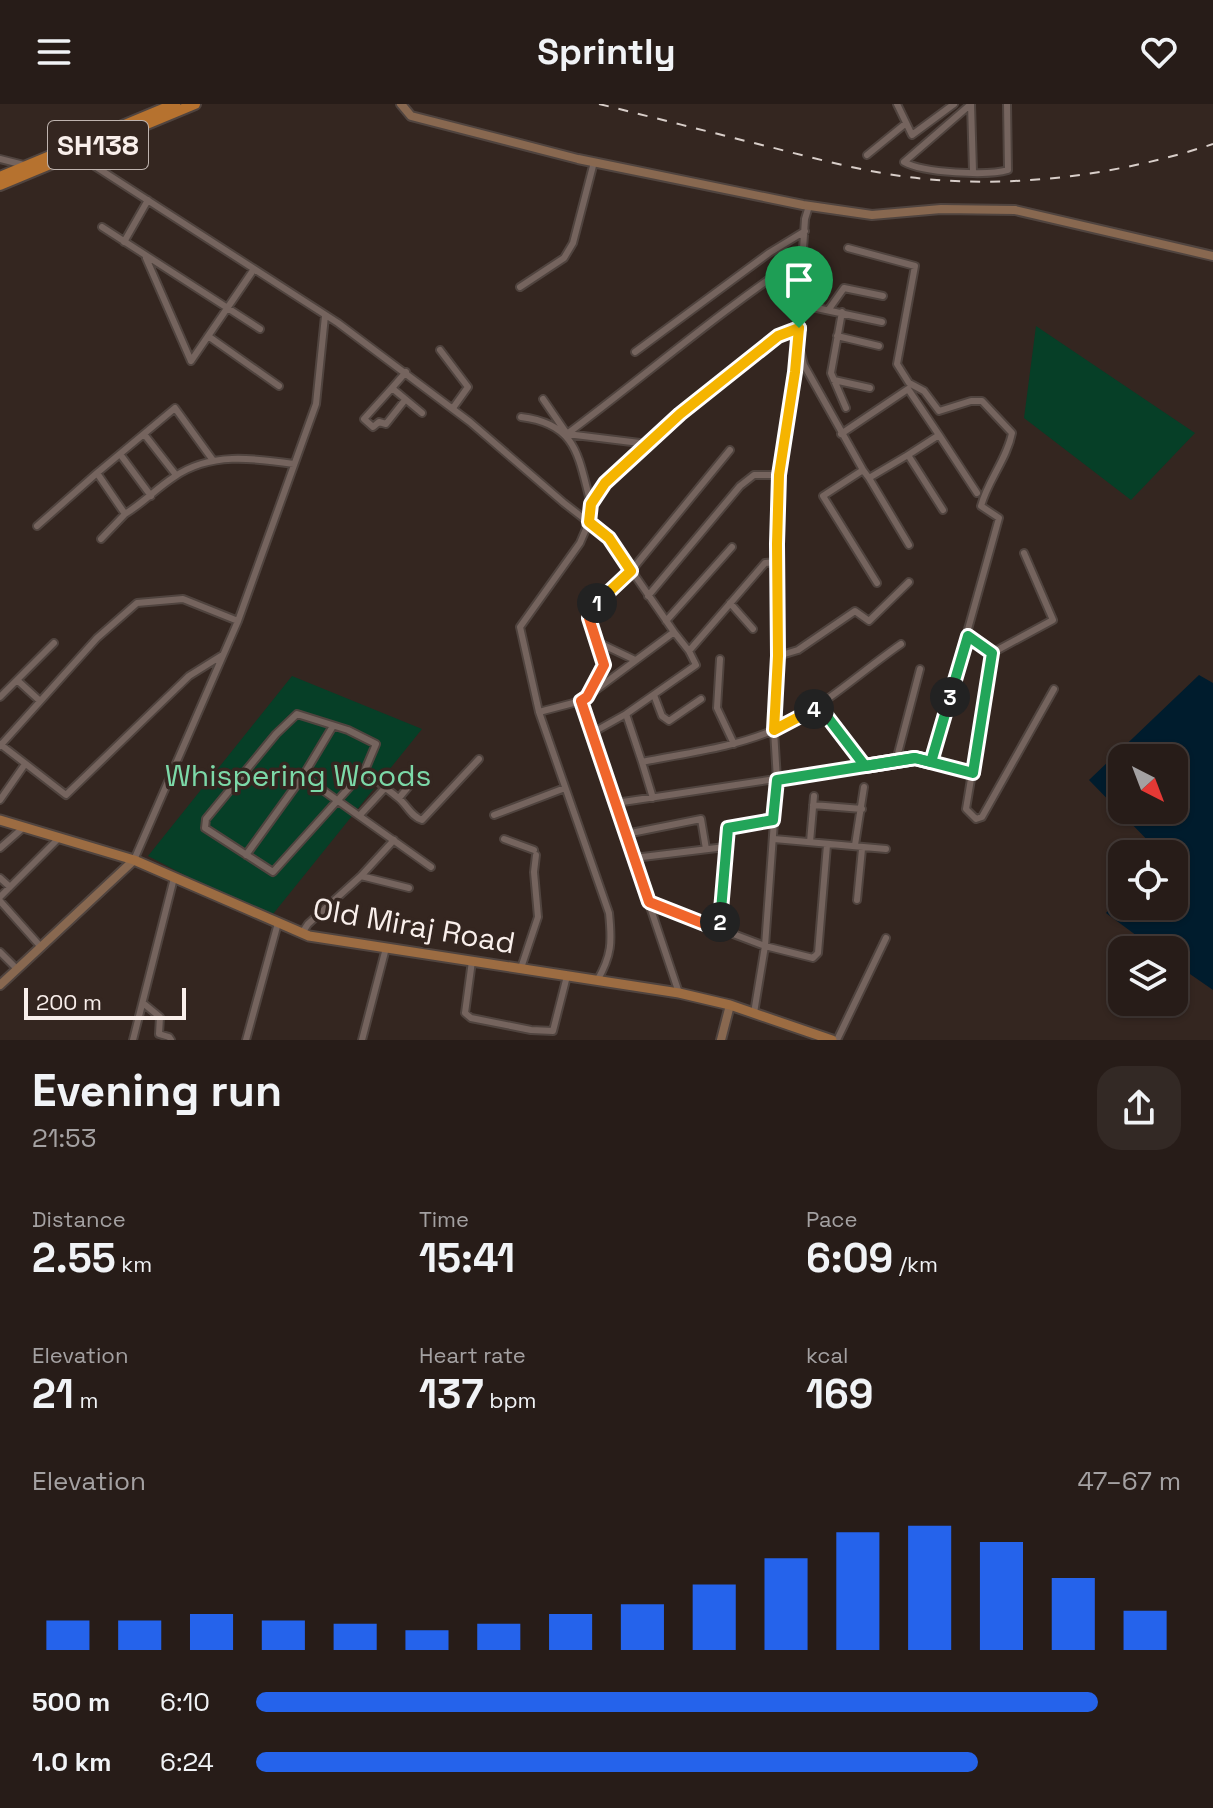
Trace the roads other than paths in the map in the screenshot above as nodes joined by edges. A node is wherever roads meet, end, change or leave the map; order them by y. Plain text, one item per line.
1 (175, 104) edge
2 (195, 104) edge
3 (401, 104) edge
4 (897, 104) edge
5 (954, 104) edge
6 (1007, 104) edge
7 (905, 124) junction
8 (76, 154) junction
9 (867, 155) dead end
10 (0, 159) edge
11 (594, 162) junction
12 (32, 168) junction
13 (973, 171) junction
14 (0, 177) edge
15 (0, 185) edge
16 (148, 200) junction
17 (809, 206) junction
18 (102, 227) dead end
19 (805, 231) junction
20 (124, 242) junction
21 (848, 248) dead end
22 (804, 255) junction
23 (1213, 256) edge
24 (146, 258) junction
25 (254, 269) junction
26 (520, 287) dead end
27 (883, 296) dead end
28 (798, 304) junction
29 (228, 307) junction
30 (829, 309) junction
31 (842, 312) junction
32 (325, 316) junction
33 (882, 322) dead end
34 (799, 328) junction
35 (260, 329) dead end
36 (208, 336) junction
37 (837, 336) junction
38 (798, 343) junction
39 (879, 346) dead end
40 (440, 350) dead end
41 (635, 352) dead end
42 (406, 372) junction
43 (834, 380) junction
44 (279, 386) dead end
45 (392, 388) junction
46 (870, 388) dead end
47 (543, 399) dead end
48 (405, 400) dead end
49 (453, 408) junction
50 (846, 408) dead end
51 (422, 413) dead end
52 (521, 417) dead end
53 (144, 434) junction
54 (567, 434) junction
55 (841, 434) junction
56 (939, 435) junction
57 (648, 444) junction
58 (730, 450) dead end
59 (120, 454) junction
60 (908, 455) junction
61 (212, 459) junction
62 (294, 464) junction
63 (863, 470) junction
64 (97, 473) junction
65 (176, 475) junction
66 (779, 475) junction
67 (869, 478) junction
68 (977, 493) dead end
69 (151, 496) junction
70 (591, 504) junction
71 (943, 510) dead end
72 (125, 514) junction
73 (589, 522) junction
74 (37, 526) dead end
75 (101, 539) dead end
76 (909, 545) dead end
77 (732, 547) dead end
78 (1024, 553) dead end
79 (777, 562) junction
80 (631, 571) junction
81 (909, 582) dead end
82 (877, 583) dead end
83 (648, 596) junction
84 (730, 603) junction
85 (238, 621) junction
86 (666, 621) junction
87 (753, 629) dead end
88 (674, 632) junction
89 (968, 636) junction
90 (595, 641) junction
91 (54, 643) dead end
92 (901, 644) dead end
93 (689, 651) junction
94 (992, 653) junction
95 (224, 654) junction
96 (778, 656) junction
97 (720, 659) dead end
98 (635, 660) junction
99 (920, 669) dead end
100 (17, 680) junction
101 (1054, 689) dead end
102 (654, 695) junction
103 (0, 697) edge
104 (584, 699) junction
105 (701, 699) dead end
106 (40, 701) junction
107 (819, 706) junction
108 (539, 712) junction
109 (626, 714) junction
110 (333, 726) junction
111 (774, 730) junction
112 (592, 733) junction
113 (734, 744) junction
114 (0, 745) edge
115 (479, 759) dead end
116 (896, 761) junction
117 (642, 762) junction
118 (931, 762) junction
119 (865, 766) junction
120 (23, 767) dead end
121 (365, 770) junction
122 (973, 773) junction
123 (419, 774) dead end
124 (303, 776) junction
125 (777, 780) junction
126 (864, 787) dead end
127 (565, 788) junction
128 (384, 789) junction
129 (814, 796) dead end
130 (399, 798) junction
131 (653, 798) junction
132 (0, 800) edge
133 (339, 802) junction
134 (616, 803) junction
135 (813, 805) junction
136 (862, 809) junction
137 (360, 815) junction
138 (494, 815) dead end
139 (0, 820) edge
140 (773, 820) junction
141 (24, 827) junction
142 (626, 834) junction
143 (59, 838) junction
144 (504, 839) dead end
145 (774, 839) junction
146 (394, 840) junction
147 (810, 842) junction
148 (827, 845) junction
149 (725, 847) junction
150 (858, 847) junction
151 (0, 848) edge
152 (706, 849) junction
153 (886, 849) dead end
154 (246, 855) junction
155 (634, 858) junction
156 (134, 860) junction
157 (431, 867) dead end
158 (361, 876) junction
159 (0, 878) edge
160 (174, 878) junction
161 (10, 887) junction
162 (409, 888) dead end
163 (0, 899) edge
164 (857, 900) dead end
165 (649, 902) junction
166 (278, 923) junction
167 (720, 930) junction
168 (302, 933) junction
169 (886, 938) dead end
170 (765, 946) junction
171 (41, 947) junction
172 (386, 948) junction
173 (0, 952) edge
174 (472, 961) junction
175 (521, 968) junction
176 (17, 969) junction
177 (567, 976) junction
178 (597, 981) junction
179 (0, 985) edge
180 (679, 993) junction
181 (143, 1003) junction
182 (730, 1005) junction
183 (754, 1013) junction
184 (133, 1040) edge
185 (171, 1040) edge
186 (246, 1040) edge
187 (362, 1040) edge
188 (721, 1040) edge
189 (834, 1040) edge

1 - 12 highway
2 - 8 highway, SH138
3 - 11 street
4 - 7 street
5 - 7 street
6 - 13 street
7 - 9 street
8 - 12 highway, SH138
8 - 16 street
10 - 12 street
11 - 17 street
11 - 26 street
12 - 14 highway
12 - 15 highway, SH138
13 - 13 street
16 - 20 street
16 - 25 street
17 - 19 street
17 - 23 street
18 - 20 street
19 - 22 street
19 - 41 street
20 - 24 street
21 - 89 street
22 - 28 street
22 - 54 street
24 - 29 street
24 - 36 street
25 - 29 street
25 - 32 street
27 - 30 street
28 - 30 street
28 - 34 street
29 - 35 street
29 - 36 street
30 - 31 street
31 - 33 street
31 - 37 street
32 - 42 street
32 - 62 street
34 - 38 street
34 - 57 street
36 - 44 street
37 - 39 street
37 - 43 street
38 - 55 street
38 - 66 street
40 - 49 street
42 - 45 street
42 - 49 street
43 - 46 street
43 - 50 street
45 - 48 street
45 - 51 street
47 - 54 street
49 - 73 street
52 - 54 street
53 - 59 street
53 - 61 street
53 - 65 street
54 - 57 street
54 - 70 street
55 - 56 street
55 - 63 street
56 - 60 street
56 - 68 street
57 - 70 street
58 - 80 street
59 - 64 street
59 - 69 street
60 - 67 street
60 - 71 street
61 - 62 street
61 - 65 street
62 - 85 street
63 - 67 street
63 - 82 street
64 - 72 street
64 - 74 street
65 - 69 street
66 - 79 street
66 - 83 street
67 - 76 street
69 - 72 street
70 - 73 street
72 - 75 street
73 - 80 street
73 - 108 street
77 - 86 street
78 - 94 street
79 - 84 street
79 - 96 street
80 - 83 street
80 - 90 street
81 - 96 street
83 - 86 street
84 - 87 street
84 - 93 street
85 - 95 street
85 - 106 street
86 - 88 street
88 - 93 street
88 - 98 street
89 - 94 street
89 - 118 street
90 - 98 street
90 - 104 street
91 - 100 street
92 - 107 street
93 - 102 street
94 - 122 street
95 - 114 street
95 - 156 street
96 - 111 street
97 - 113 street
98 - 104 street
99 - 116 street
100 - 103 street
100 - 106 street
101 - 122 street
102 - 105 street
102 - 109 street
104 - 108 street
104 - 112 street
106 - 114 street
107 - 111 street
107 - 119 street
108 - 127 street
109 - 112 street
109 - 117 street
110 - 121 street
110 - 124 street
110 - 154 street
111 - 113 street
111 - 125 street
112 - 134 street
113 - 117 street
115 - 130 street
116 - 118 street
116 - 119 street
117 - 131 street
118 - 122 street
119 - 125 street
120 - 132 street
121 - 128 street
121 - 133 street
123 - 130 street
124 - 133 street
124 - 154 street
125 - 131 street
125 - 140 street
126 - 136 street
127 - 138 street
127 - 178 street
128 - 130 street
128 - 137 street
129 - 135 street
131 - 134 street
133 - 137 street
133 - 154 street
134 - 142 street
135 - 136 street
135 - 147 street
136 - 150 street
137 - 146 street
139 - 141 main road, Old Miraj Road
140 - 145 street
140 - 149 street
141 - 143 main road, Old Miraj Road
141 - 151 street
142 - 152 street
142 - 155 street
143 - 156 main road, Old Miraj Road
143 - 161 street
144 - 175 street
145 - 147 street
145 - 170 street
146 - 157 street
146 - 158 street
147 - 148 street
148 - 150 street
148 - 170 street
149 - 152 street
149 - 167 street
150 - 153 street
150 - 164 street
152 - 155 street
155 - 165 street
156 - 160 main road, Old Miraj Road
156 - 171 street
158 - 162 street
158 - 168 street
159 - 161 street
160 - 166 main road, Old Miraj Road
160 - 181 street
161 - 163 street
163 - 171 street
165 - 167 street
165 - 180 street
166 - 168 main road, Old Miraj Road
166 - 186 street
167 - 170 street
168 - 172 main road, Old Miraj Road
169 - 189 street
170 - 183 street
171 - 176 street
172 - 174 main road, Old Miraj Road
172 - 187 street
173 - 176 street
174 - 175 main road, Old Miraj Road
174 - 177 street
175 - 177 main road, Old Miraj Road
176 - 179 street
177 - 178 main road, Old Miraj Road
178 - 180 main road, Old Miraj Road
180 - 182 main road, Old Miraj Road
181 - 184 street
181 - 185 street
182 - 183 main road, Old Miraj Road
182 - 188 street
183 - 189 main road, Old Miraj Road

